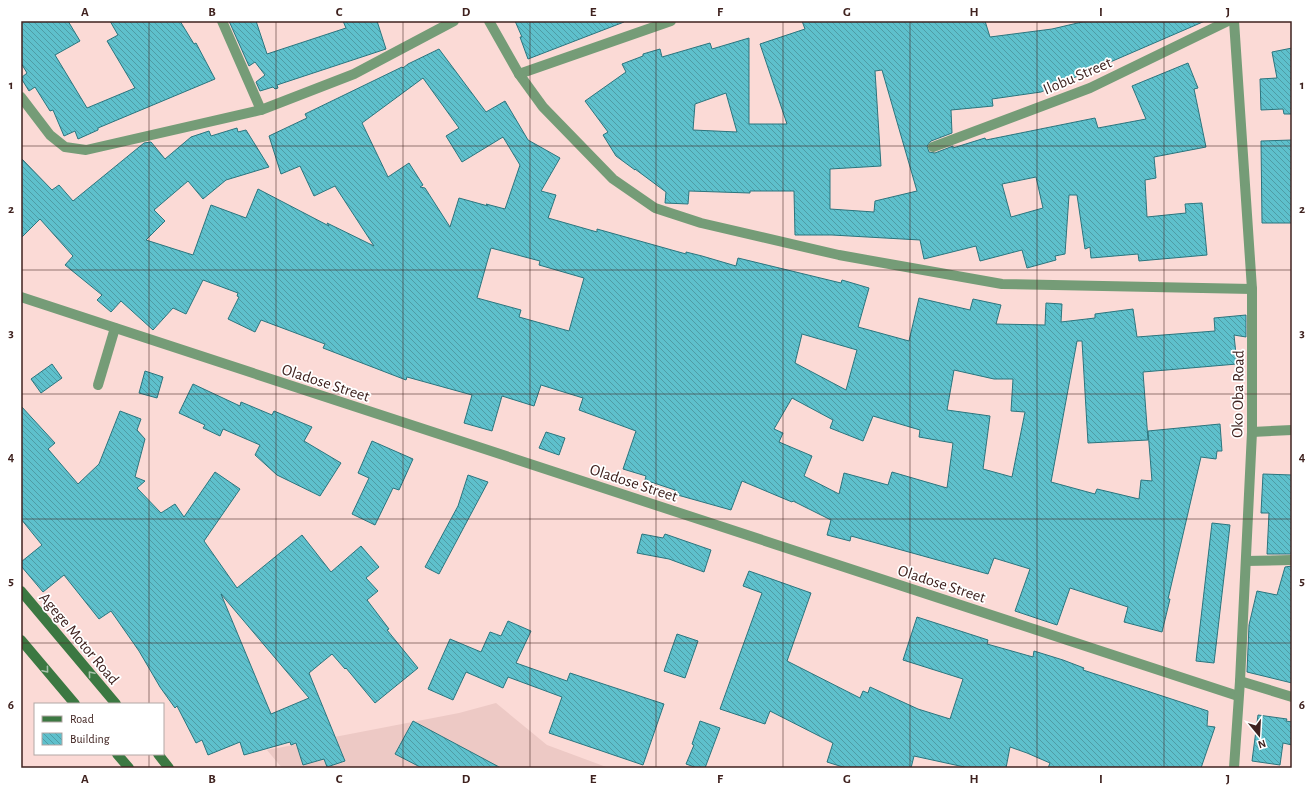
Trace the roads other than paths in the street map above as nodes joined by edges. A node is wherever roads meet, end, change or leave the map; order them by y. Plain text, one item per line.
1 (222, 21) edge
2 (454, 21) edge
3 (489, 21) edge
4 (671, 21) edge
5 (1228, 21) edge
6 (1234, 21) edge
7 (660, 22) edge
8 (519, 74) junction
9 (21, 97) edge
10 (261, 110) junction
11 (933, 147) dead end
12 (1252, 288) junction
13 (21, 297) edge
14 (115, 328) junction
15 (98, 385) dead end
16 (1292, 430) edge
17 (1252, 432) junction
18 (1292, 560) edge
19 (1246, 561) junction
20 (21, 591) edge
21 (21, 640) edge
22 (1240, 681) junction
23 (1238, 696) junction
24 (1292, 697) edge
25 (74, 703) edge
26 (115, 703) edge
27 (118, 755) edge
28 (159, 755) edge
29 (129, 768) edge
30 (169, 768) edge
31 (1234, 768) edge

1 - 10 street
2 - 10 street
3 - 8 street
4 - 7 street
5 - 11 street, Ilobu Street
6 - 12 street, Oko Oba Road
7 - 8 street
8 - 12 street
9 - 10 street
12 - 17 street, Oko Oba Road
13 - 14 street, Oladose Street
14 - 15 street
14 - 23 street, Oladose Street
16 - 17 street
17 - 19 street, Oko Oba Road
18 - 19 street
19 - 22 street, Oko Oba Road
26 -> 20 main road, Agege Motor Road
21 -> 25 main road
22 - 23 street, Oko Oba Road
22 - 24 street
23 - 31 street, Oko Oba Road
27 - 29 main road
28 - 30 main road

